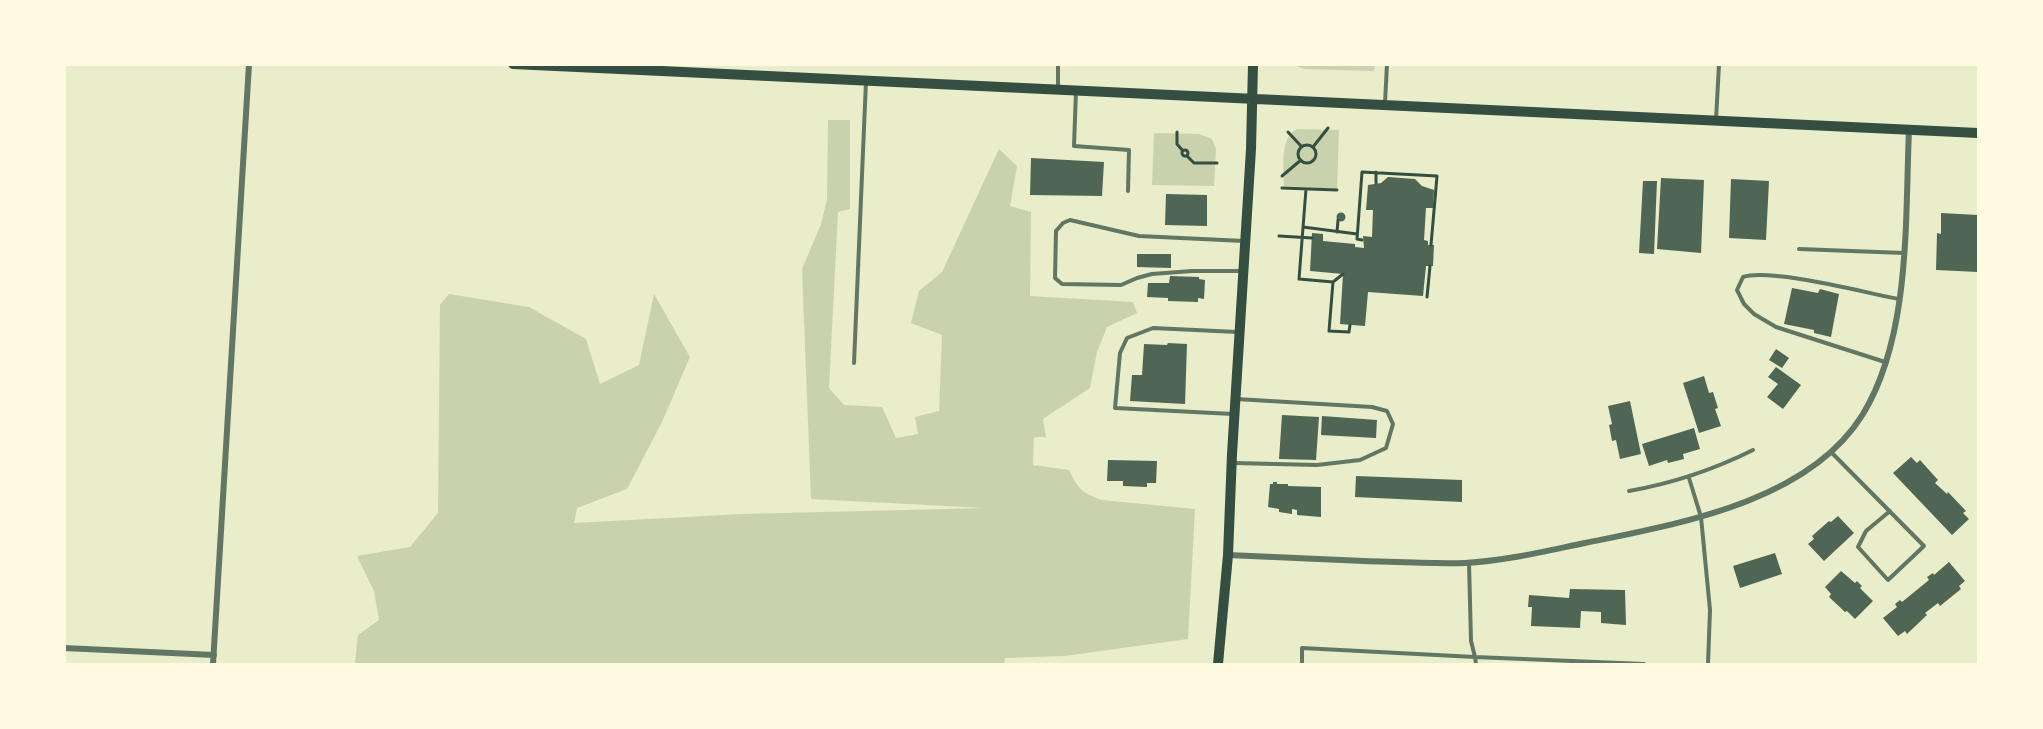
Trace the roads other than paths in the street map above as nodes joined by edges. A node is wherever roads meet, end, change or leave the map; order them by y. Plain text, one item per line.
1 (249, 64) edge
2 (513, 64) edge
3 (1058, 64) edge
4 (1253, 64) edge
5 (1387, 64) edge
6 (1719, 64) edge
7 (866, 80) junction
8 (1058, 89) junction
9 (1076, 90) junction
10 (1251, 98) junction
11 (1385, 104) junction
12 (1716, 120) junction
13 (1909, 130) junction
14 (1978, 133) edge
15 (1128, 191) dead end
16 (1245, 241) junction
17 (1799, 249) dead end
18 (1904, 253) junction
19 (1243, 271) junction
20 (1899, 299) junction
21 (1239, 333) junction
22 (1885, 362) junction
23 (854, 363) dead end
24 (1235, 399) junction
25 (1234, 414) junction
26 (1753, 450) dead end
27 (1832, 453) junction
28 (1232, 463) junction
29 (1689, 478) junction
30 (1629, 491) dead end
31 (1890, 511) junction
32 (1701, 517) junction
33 (1228, 555) junction
34 (1468, 563) junction
35 (64, 648) edge
36 (214, 655) junction
37 (1475, 657) junction
38 (213, 664) edge
39 (1218, 664) edge
40 (1302, 664) edge
41 (1476, 664) edge
42 (1644, 664) edge
43 (1708, 664) edge

1 - 36 street
2 - 7 main road
3 - 8 lane
4 - 10 main road
5 - 11 lane
6 - 12 lane
7 - 8 main road
7 - 23 lane
8 - 9 main road
9 - 10 main road
9 - 15 lane
10 - 11 main road
10 - 16 main road
11 - 12 main road
12 - 13 main road
13 - 14 main road
13 - 18 street
16 - 19 main road
16 - 19 lane
17 - 18 lane
18 - 20 street
19 - 21 main road
20 - 22 street
20 - 22 lane
21 - 24 main road
21 - 25 lane
22 - 27 street
24 - 25 main road
24 - 28 lane
25 - 28 main road
26 - 29 lane
27 - 31 lane
27 - 32 street
28 - 33 main road
29 - 30 lane
29 - 32 lane
31 - 31 lane
32 - 34 street
32 - 43 lane
33 - 34 street
33 - 39 main road
34 - 37 lane
35 - 36 street
36 - 38 street
37 - 40 lane
37 - 41 lane
37 - 42 lane

